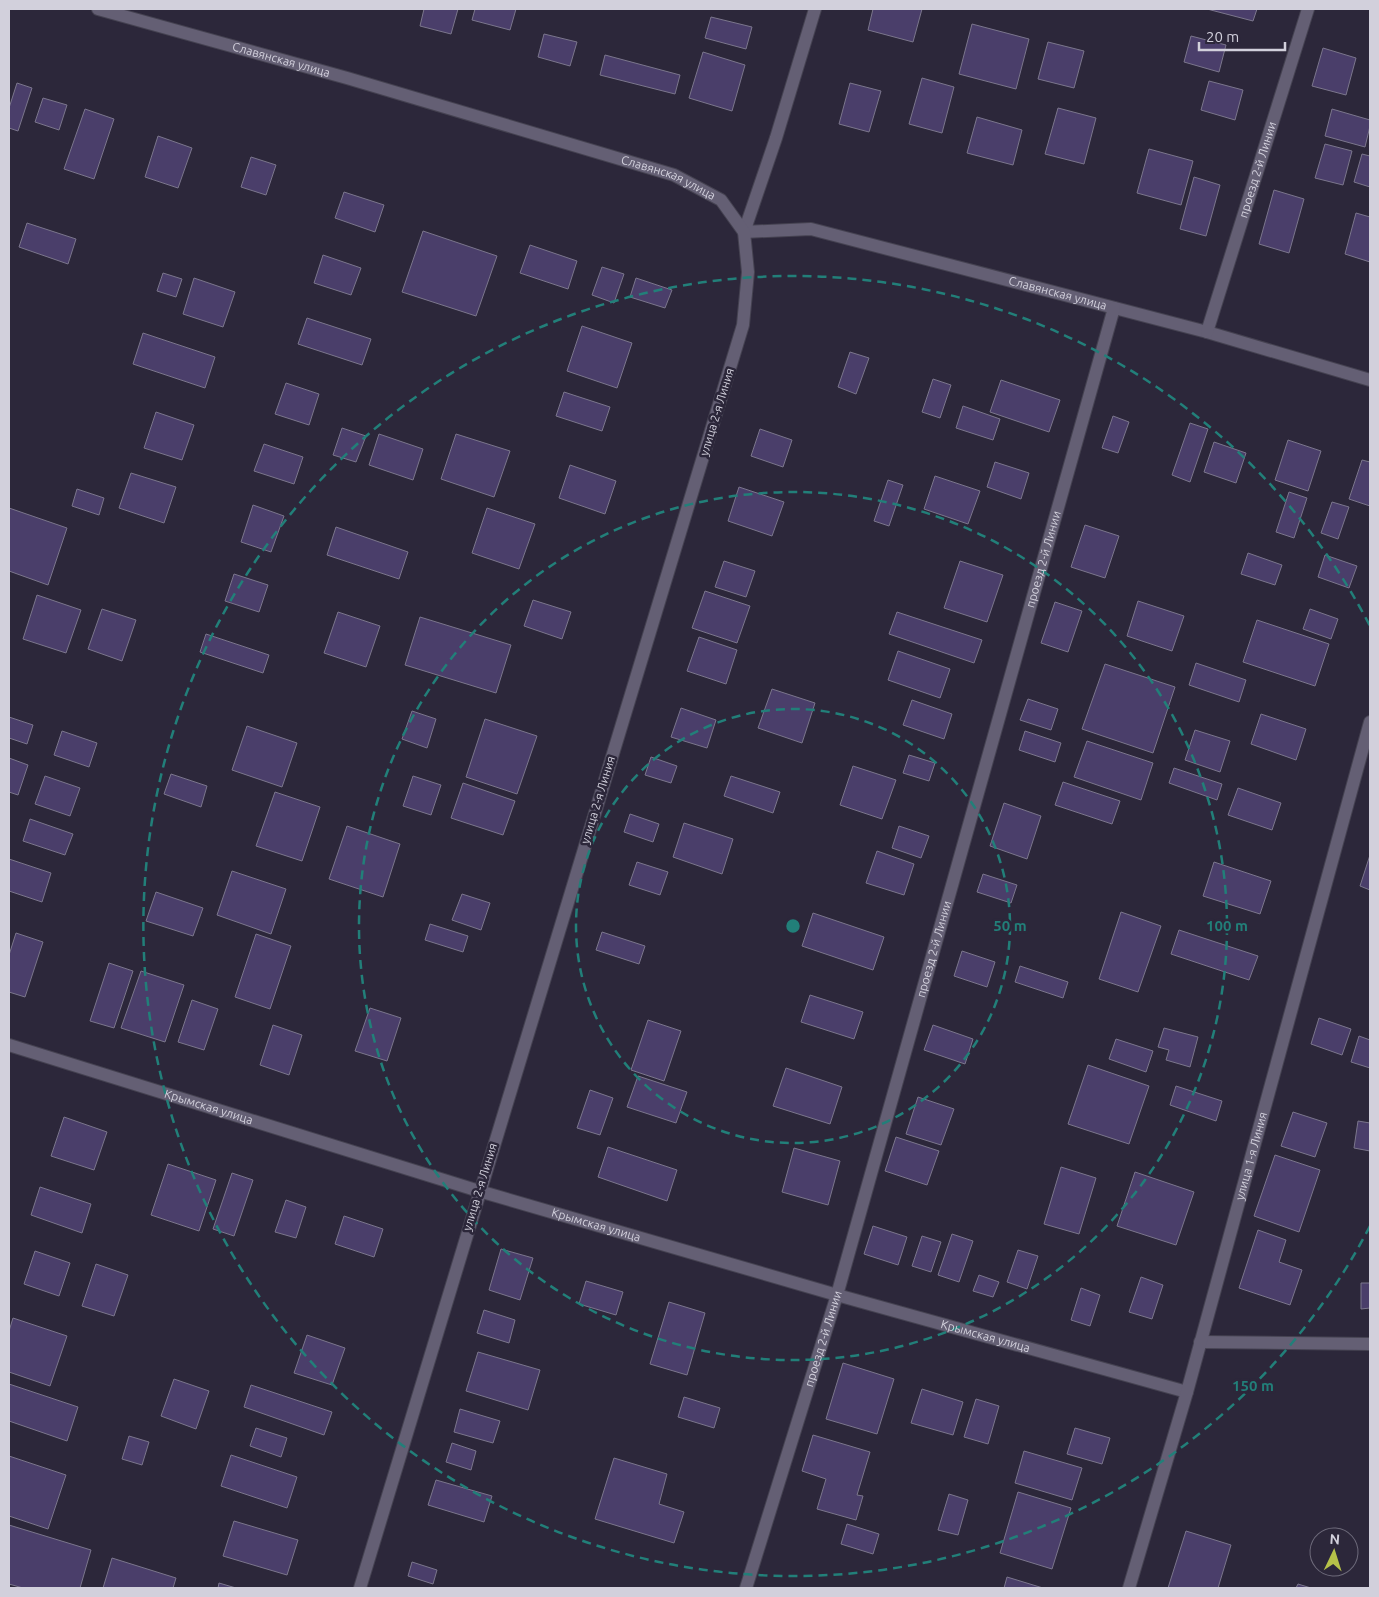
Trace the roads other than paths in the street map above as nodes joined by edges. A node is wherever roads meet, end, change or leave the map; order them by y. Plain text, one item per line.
1 (98, 9) edge
2 (815, 9) edge
3 (1308, 9) edge
4 (744, 232) junction
5 (1114, 308) junction
6 (1207, 332) junction
7 (1370, 380) edge
8 (1370, 722) edge
9 (9, 1045) edge
10 (479, 1191) junction
11 (837, 1295) junction
12 (1200, 1342) junction
13 (1370, 1344) edge
14 (1187, 1392) junction
15 (360, 1588) edge
16 (746, 1588) edge
17 (1129, 1588) edge

1 - 4 street, Славянская улица
2 - 4 street, улица 2-я Линия
3 - 6 street, проезд 2-й Линии
4 - 5 street, Славянская улица
4 - 10 street, улица 2-я Линия
5 - 6 street, Славянская улица
5 - 11 street, проезд 2-й Линии
6 - 7 street, Славянская улица
8 - 12 street, улица 1-я Линия
9 - 10 street, Крымская улица
10 - 11 street, Крымская улица
10 - 15 street, улица 2-я Линия
11 - 14 street, Крымская улица
11 - 16 street, проезд 2-й Линии
12 - 13 street
12 - 14 street, улица 1-я Линия
14 - 17 street, улица 1-я Линия

